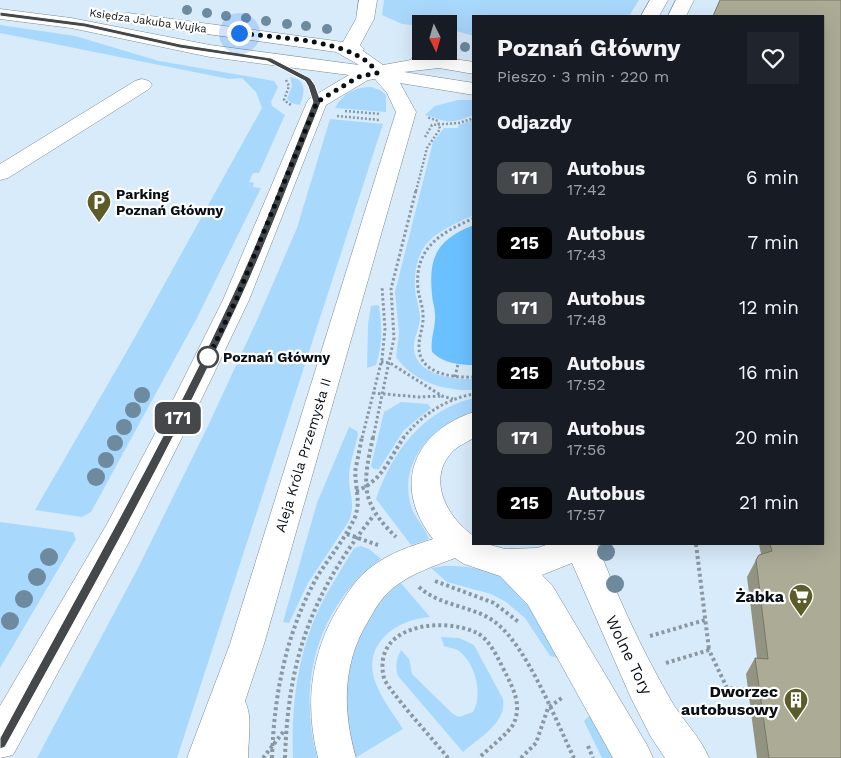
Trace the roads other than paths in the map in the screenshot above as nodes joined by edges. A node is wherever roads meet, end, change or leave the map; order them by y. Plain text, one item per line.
1 (368, 0) edge
2 (659, 0) edge
3 (685, 0) edge
4 (2, 6) edge
5 (651, 15) edge
6 (678, 15) edge
7 (343, 47) junction
8 (269, 59) junction
9 (438, 63) junction
10 (472, 68) edge
11 (377, 73) junction
12 (142, 85) dead end
13 (471, 88) edge
14 (329, 110) junction
15 (400, 116) junction
16 (0, 173) edge
17 (472, 424) edge
18 (457, 544) junction
19 (578, 545) edge
20 (580, 545) edge
21 (508, 562) junction
22 (246, 644) junction
23 (38, 676) junction
24 (0, 707) edge
25 (0, 742) edge
26 (206, 758) edge
27 (229, 758) edge
28 (337, 758) edge
29 (634, 758) edge
30 (690, 758) edge

1 - 7 street
2 - 5 street
3 - 6 street
4 - 7 street, Księdza Jakuba Wujka
4 - 8 street, Księdza Jakuba Wujka
7 - 9 street, Księdza Jakuba Wujka
7 - 11 street
8 - 11 street, Księdza Jakuba Wujka
8 - 14 street
9 - 10 street, Księdza Jakuba Wujka
9 - 11 street
11 - 13 street, Księdza Jakuba Wujka
11 - 14 street
11 - 15 street
12 - 16 street
13 - 15 street
14 - 23 street
15 - 22 street, Aleja Króla Przemysła II
17 - 18 street
18 - 21 street
18 - 28 street
19 - 21 street
20 - 30 street, Wolne Tory
21 - 29 street
22 - 26 street, Aleja Króla Przemysła II
22 - 27 street
23 - 24 street
23 - 25 street

